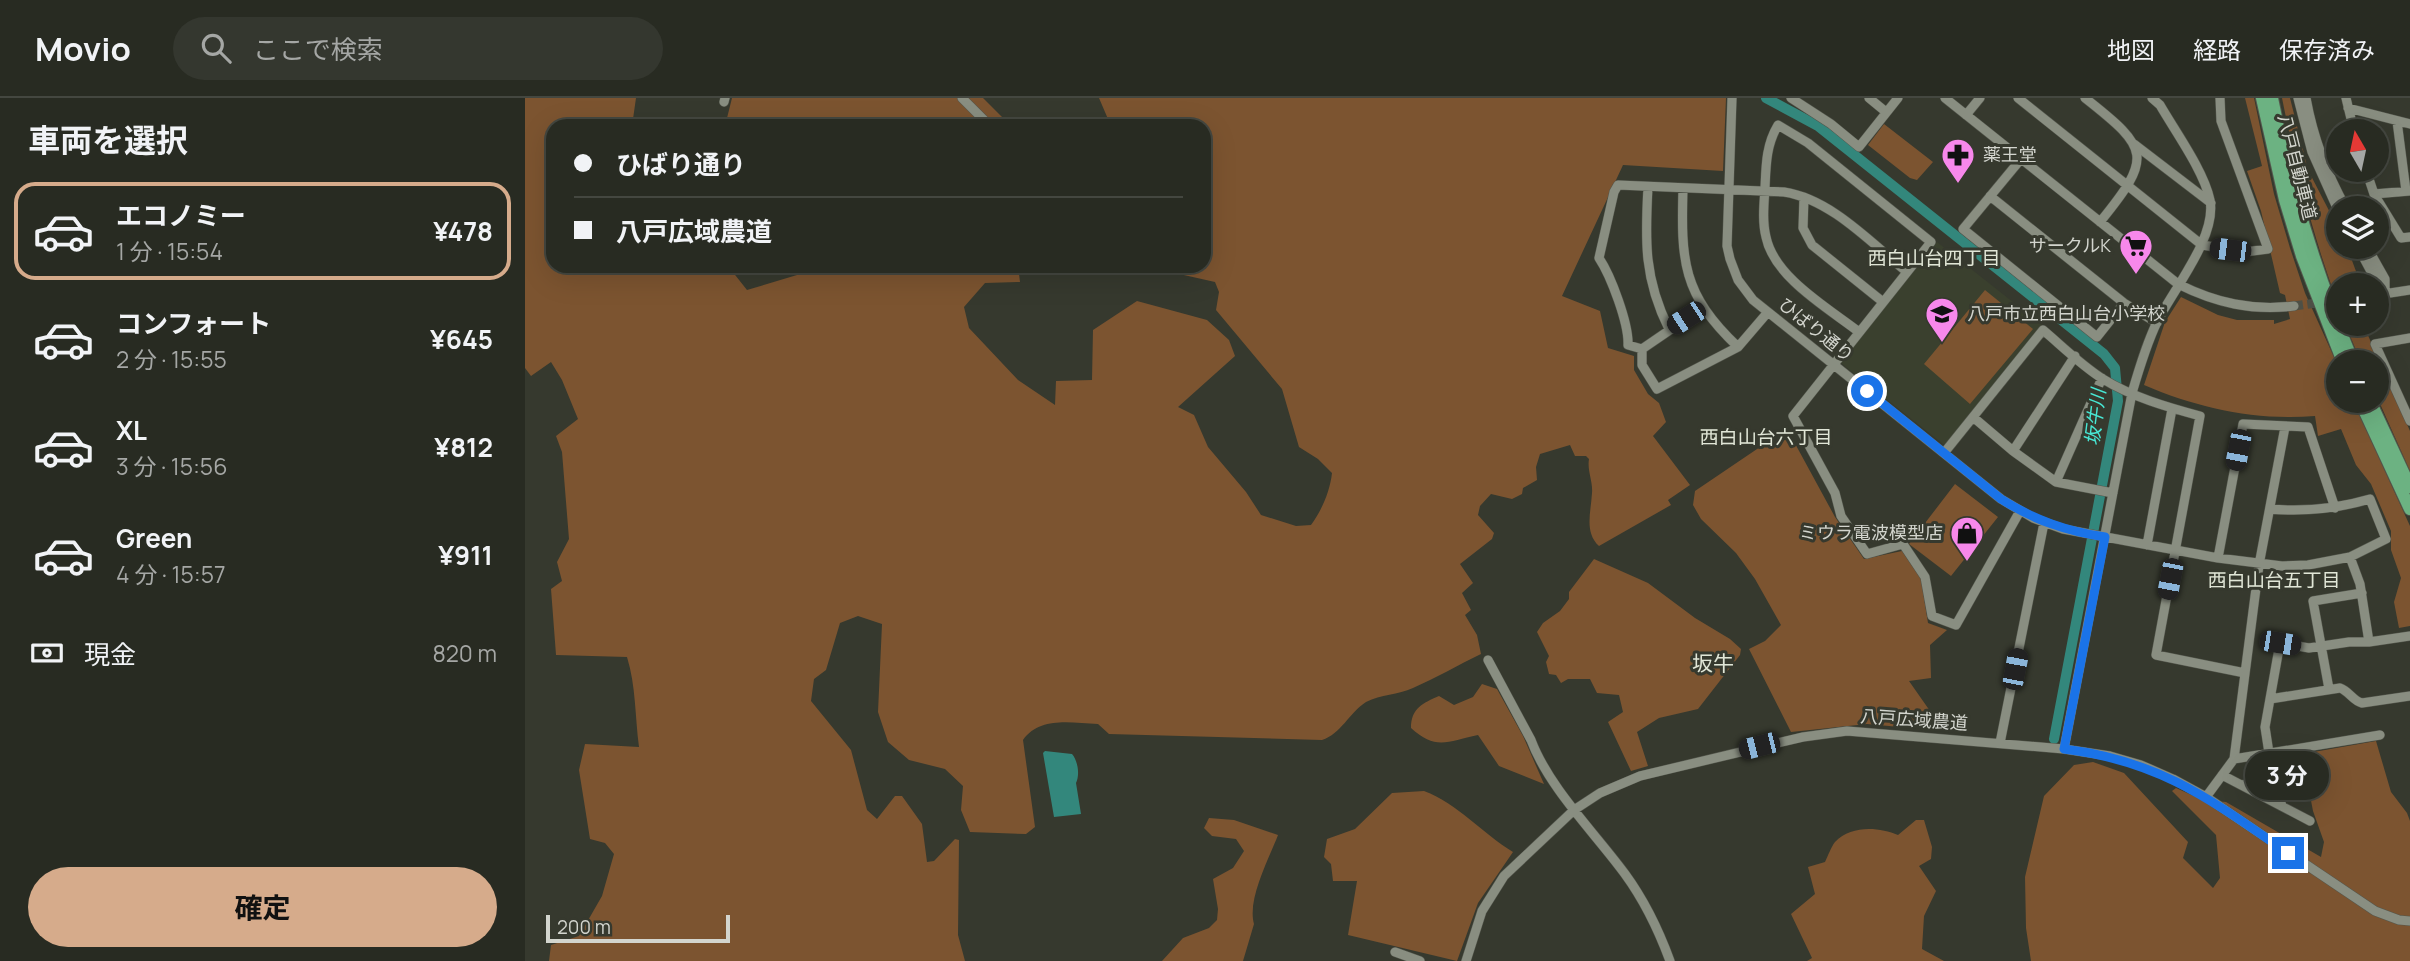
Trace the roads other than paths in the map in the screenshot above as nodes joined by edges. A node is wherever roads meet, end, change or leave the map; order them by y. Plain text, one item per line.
1 (962, 98) edge
2 (1733, 98) edge
3 (1791, 98) edge
4 (1869, 98) edge
5 (1898, 98) edge
6 (1945, 98) edge
7 (1980, 98) edge
8 (2018, 98) edge
9 (2085, 98) edge
10 (2152, 98) edge
11 (2220, 98) edge
12 (2262, 98) edge
13 (2272, 98) edge
14 (2298, 98) edge
15 (2307, 98) edge
16 (2162, 101) edge
17 (2347, 103) edge
18 (1886, 112) junction
19 (1966, 115) junction
20 (983, 119) edge
21 (2397, 121) junction
22 (2410, 124) edge
23 (2133, 142) junction
24 (2021, 159) junction
25 (2370, 182) edge
26 (1648, 187) junction
27 (2129, 187) junction
28 (1683, 188) junction
29 (1728, 189) junction
30 (1765, 191) junction
31 (2408, 191) edge
32 (2374, 194) junction
33 (1990, 196) junction
34 (2332, 196) edge
35 (2340, 196) edge
36 (1804, 197) junction
37 (2211, 203) junction
38 (2100, 222) junction
39 (2410, 237) edge
40 (2202, 245) junction
41 (1907, 272) junction
42 (2178, 284) junction
43 (2410, 290) edge
44 (2389, 293) edge
45 (1883, 302) junction
46 (2124, 303) junction
47 (2294, 306) tunnel mouth
48 (1702, 308) junction
49 (1767, 312) junction
50 (2157, 323) junction
51 (1669, 329) junction
52 (1859, 332) junction
53 (2410, 338) edge
54 (1738, 347) junction
55 (1641, 349) junction
56 (2338, 350) edge
57 (2348, 350) edge
58 (2075, 356) junction
59 (1834, 364) junction
60 (2102, 378) junction
61 (2132, 393) junction
62 (2172, 409) junction
63 (2366, 413) edge
64 (2376, 413) edge
65 (1973, 417) junction
66 (2410, 421) edge
67 (2285, 427) junction
68 (2013, 451) junction
69 (1944, 453) junction
70 (2056, 482) junction
71 (2410, 487) edge
72 (2110, 493) junction
73 (2335, 508) junction
74 (2270, 509) junction
75 (2410, 509) edge
76 (2020, 511) junction
77 (2044, 523) junction
78 (2102, 537) junction
79 (2147, 545) junction
80 (2175, 550) junction
81 (2350, 557) junction
82 (2218, 558) junction
83 (2259, 565) junction
84 (2362, 593) junction
85 (2410, 636) edge
86 (2369, 642) junction
87 (2322, 646) junction
88 (1488, 660) dead end
89 (2245, 673) junction
90 (2329, 689) junction
91 (2410, 696) edge
92 (2270, 699) junction
93 (2381, 735) dead end
94 (2000, 743) junction
95 (2064, 749) junction
96 (2269, 754) junction
97 (2234, 759) junction
98 (2222, 775) junction
99 (2297, 775) dead end
100 (2273, 779) junction
101 (2242, 785) junction
102 (2206, 797) junction
103 (2282, 806) junction
104 (1574, 810) junction
105 (2310, 821) dead end
106 (2410, 921) edge
107 (1395, 953) dead end
108 (1420, 961) edge
109 (1466, 961) edge
110 (1670, 961) edge

1 - 20 street
2 - 29 street, ひばり通り
3 - 18 street
4 - 18 street
5 - 18 street
6 - 19 street
7 - 19 street
8 - 27 street
9 - 23 street
10 - 16 street
11 - 40 street
12 - 56 highway, 八戸自動車道
13 - 57 highway, 八戸自動車道
14 - 34 street
15 - 35 street
16 - 37 street
17 - 21 street
19 - 24 street
21 - 22 street
21 - 31 street
23 - 27 street
23 - 37 street
24 - 33 street
24 - 38 street
25 - 32 street
26 - 28 street
26 - 51 street
26 - 55 street
27 - 38 street
27 - 40 street
28 - 29 street
28 - 48 street
29 - 30 street
29 - 49 street, ひばり通り
30 - 36 street
30 - 41 street
30 - 52 street
31 - 32 street
32 - 39 street
33 - 46 street
33 - 46 street
36 - 41 street
36 - 45 street
37 - 40 street
38 - 42 street
40 - 42 street
41 - 45 street
42 - 47 street
42 - 50 street
43 - 44 street
45 - 52 street
46 - 50 street
48 - 51 street
48 - 54 street
49 - 54 street
49 - 59 street, ひばり通り
50 - 61 street
51 - 55 street
52 - 59 street
53 - 66 street
54 - 55 street
58 - 60 street
58 - 65 street
58 - 68 street
59 - 69 street, ひばり通り
59 - 76 street
60 - 61 street
60 - 70 street
61 - 62 street
61 - 72 street
62 - 79 street
62 - 80 street
63 - 75 highway
64 - 71 highway
65 - 68 street
65 - 69 street
67 - 73 street
67 - 74 street
67 - 82 street
68 - 70 street
69 - 76 street, ひばり通り
70 - 72 street
72 - 78 street
73 - 74 street
73 - 81 street, ひばり通り
74 - 83 street
76 - 77 street, ひばり通り
77 - 78 street, ひばり通り
77 - 94 street
78 - 79 street, ひばり通り
78 - 95 street
79 - 80 street, ひばり通り
80 - 82 street, ひばり通り
80 - 89 street
81 - 83 street, ひばり通り
81 - 84 street
82 - 83 street, ひばり通り
83 - 89 street
84 - 86 street
84 - 87 street
85 - 86 street
86 - 87 street
87 - 90 street
87 - 92 street
88 - 104 street
89 - 97 street
90 - 91 street
90 - 92 street
92 - 96 street
93 - 96 street
94 - 95 street, 八戸広域農道
94 - 104 street, 八戸広域農道
95 - 102 street, 八戸広域農道
96 - 97 street
96 - 100 street
97 - 98 street
98 - 101 street
98 - 102 street
99 - 100 street
100 - 101 street
100 - 103 street
101 - 103 street
102 - 106 street, 八戸広域農道
103 - 105 street
104 - 109 street, 八戸広域農道
104 - 110 street
107 - 108 street

